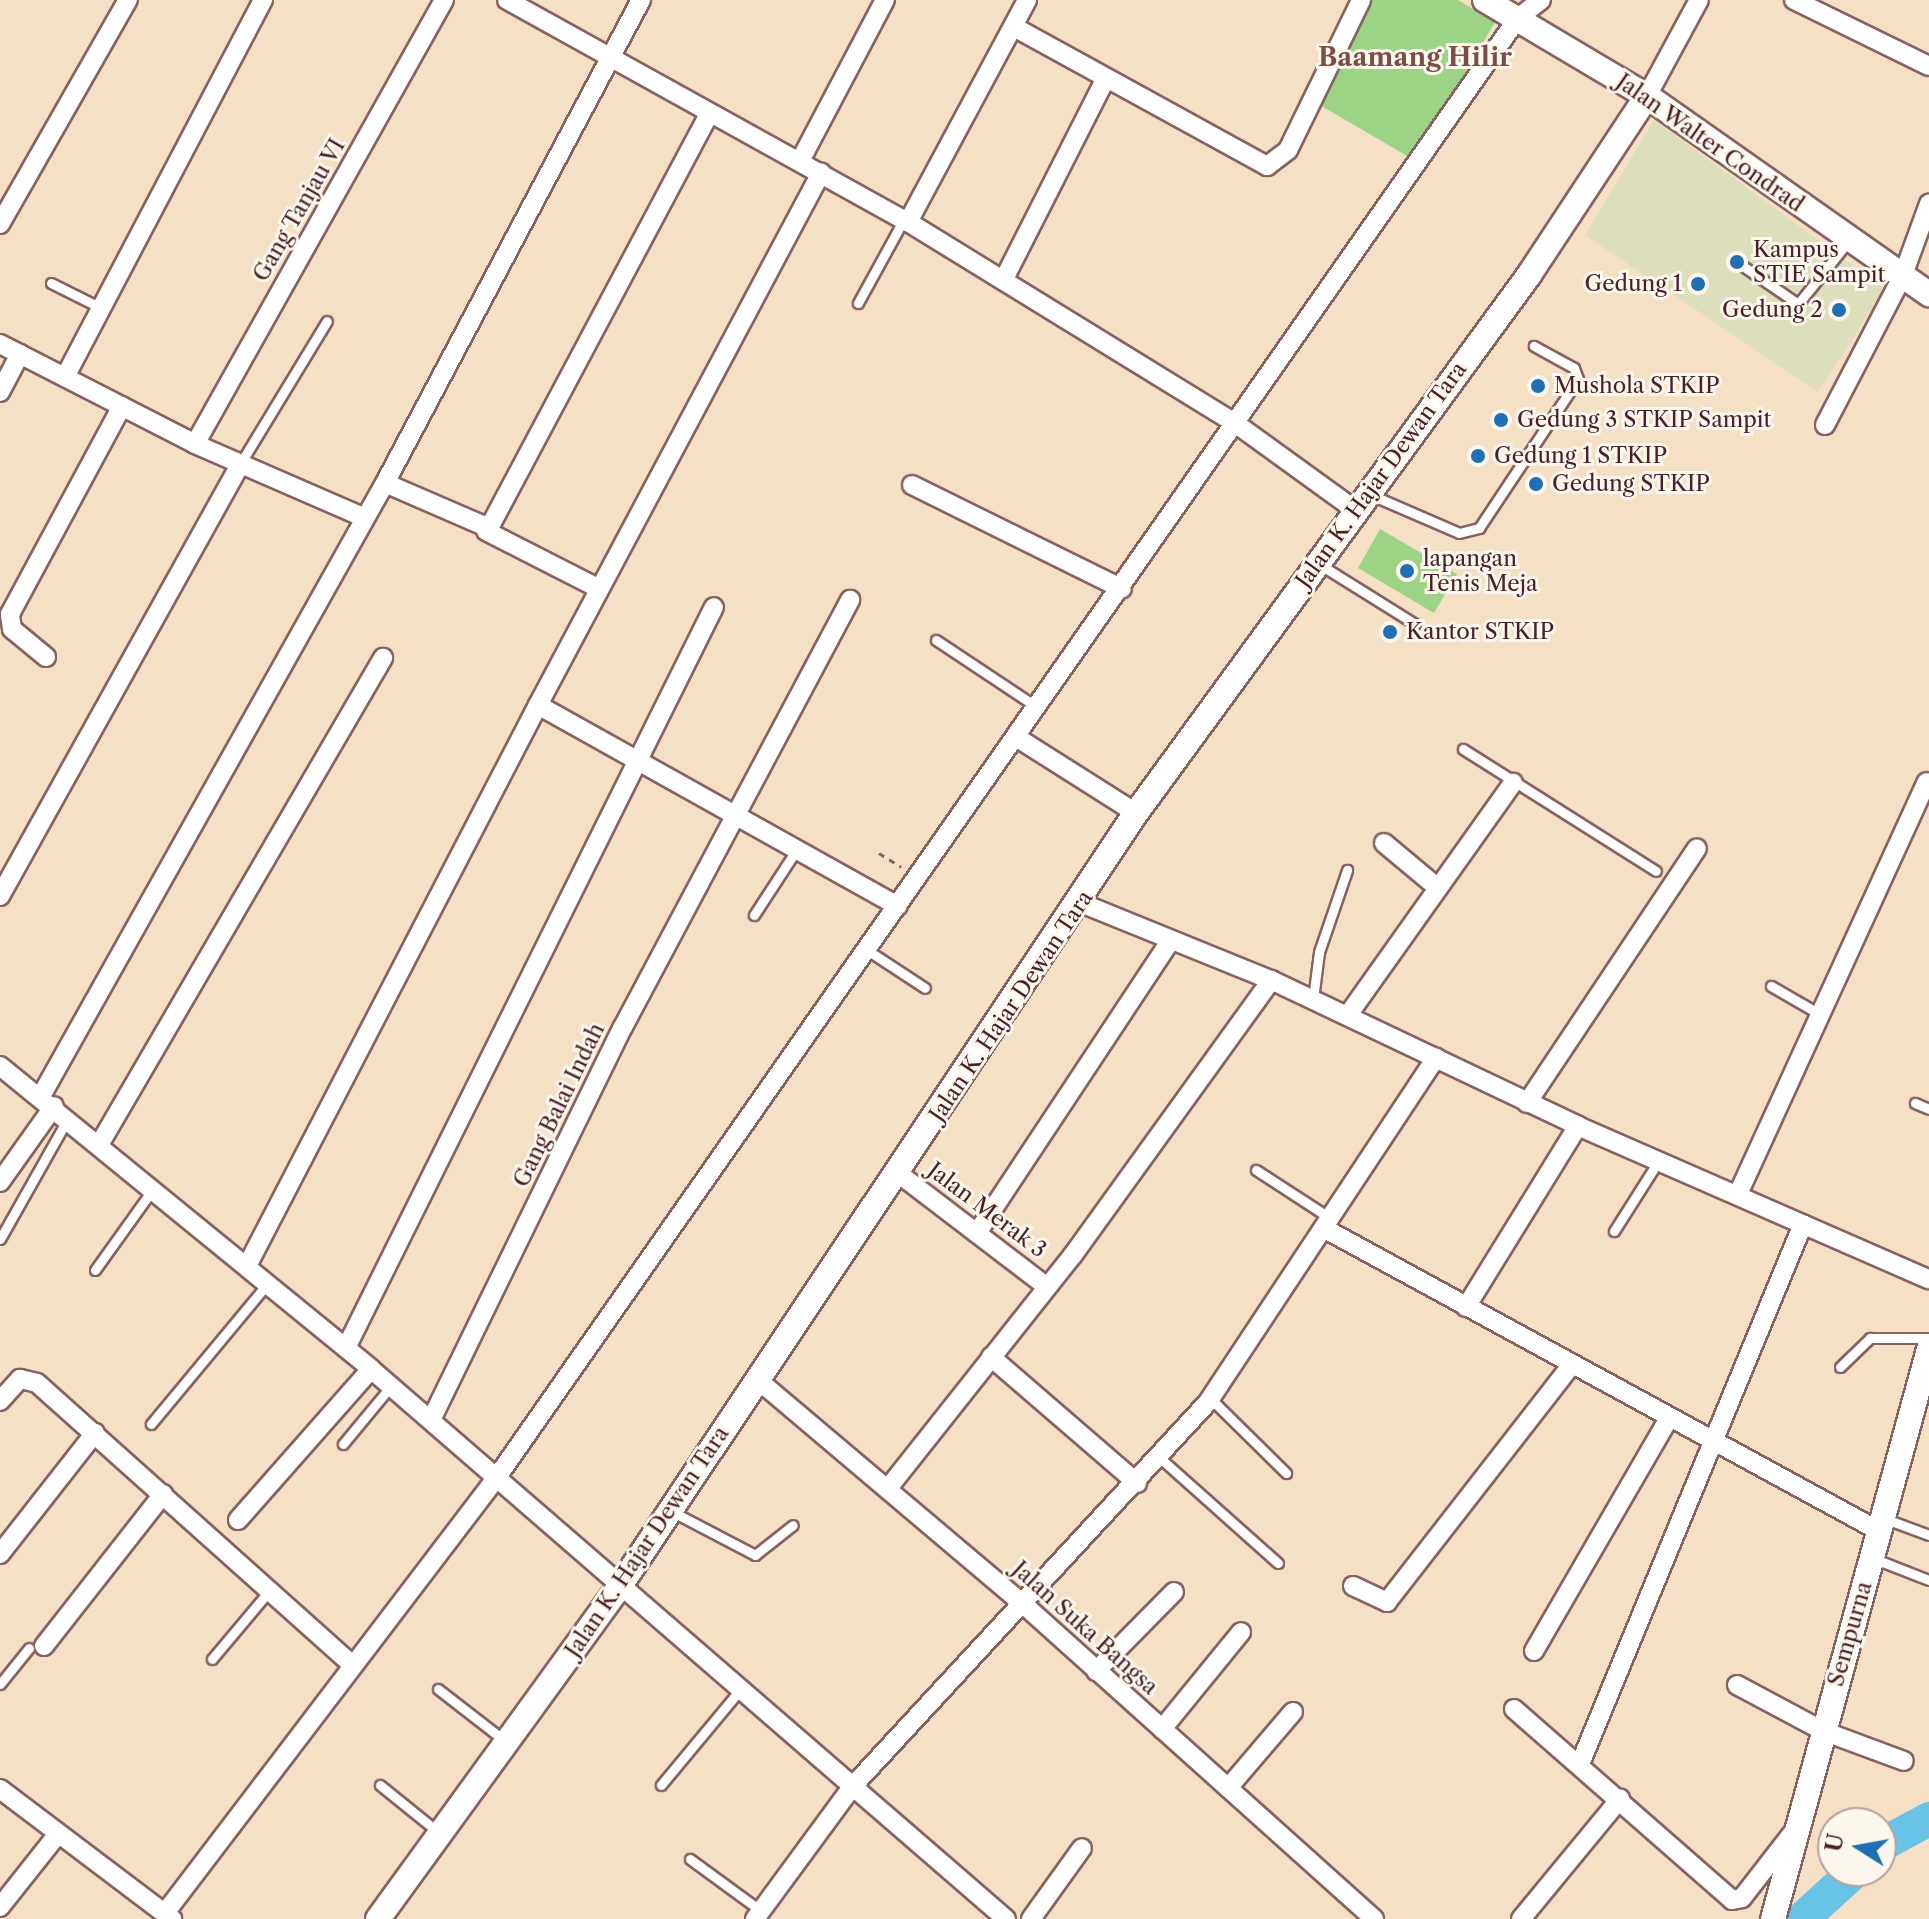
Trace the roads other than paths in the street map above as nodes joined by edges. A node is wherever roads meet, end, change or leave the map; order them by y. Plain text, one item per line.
1 (128, 0) edge
2 (263, 0) edge
3 (444, 0) edge
4 (507, 0) edge
5 (641, 0) edge
6 (885, 0) edge
7 (1027, 0) edge
8 (1361, 0) edge
9 (1485, 0) edge
10 (1541, 0) edge
11 (1699, 0) edge
12 (1794, 0) edge
13 (1518, 18) junction
14 (1014, 27) junction
15 (610, 57) junction
16 (1929, 66) edge
17 (1105, 80) junction
18 (1647, 96) junction
19 (710, 113) junction
20 (800, 161) junction
21 (821, 173) junction
22 (1929, 204) edge
23 (906, 220) junction
24 (0, 224) edge
25 (1924, 232) edge
26 (1850, 239) junction
27 (1737, 262) dead end
28 (1903, 275) junction
29 (1004, 279) junction
30 (51, 283) dead end
31 (1929, 294) edge
32 (858, 303) dead end
33 (101, 308) junction
34 (327, 321) dead end
35 (0, 344) edge
36 (1534, 346) dead end
37 (20, 354) junction
38 (65, 377) junction
39 (0, 392) edge
40 (122, 406) junction
41 (1235, 423) junction
42 (1825, 425) dead end
43 (195, 444) junction
44 (240, 464) junction
45 (385, 483) junction
46 (912, 485) dead end
47 (1360, 501) junction
48 (365, 518) junction
49 (486, 531) junction
50 (1316, 562) junction
51 (598, 588) junction
52 (1122, 589) junction
53 (850, 600) dead end
54 (714, 607) dead end
55 (1415, 624) dead end
56 (936, 640) dead end
57 (46, 657) dead end
58 (383, 658) dead end
59 (538, 705) junction
60 (1040, 709) junction
61 (1019, 739) junction
62 (1463, 749) dead end
63 (640, 759) junction
64 (1927, 782) edge
65 (1513, 783) junction
66 (735, 813) junction
67 (1136, 813) junction
68 (1384, 843) dead end
69 (1697, 848) dead end
70 (797, 849) junction
71 (1347, 870) dead end
72 (1656, 871) dead end
73 (1438, 888) junction
74 (0, 896) edge
75 (1081, 903) junction
76 (898, 906) junction
77 (754, 915) dead end
78 (1171, 940) junction
79 (867, 950) junction
80 (1271, 980) junction
81 (1771, 986) dead end
82 (925, 988) dead end
83 (1313, 999) junction
84 (1348, 1015) junction
85 (1823, 1016) junction
86 (1436, 1058) junction
87 (0, 1066) edge
88 (1527, 1103) junction
89 (1915, 1103) dead end
90 (54, 1107) junction
91 (1929, 1109) edge
92 (1578, 1126) junction
93 (99, 1145) junction
94 (1659, 1160) junction
95 (1256, 1170) dead end
96 (898, 1173) junction
97 (0, 1182) edge
98 (153, 1189) junction
99 (1738, 1194) junction
100 (1803, 1224) junction
101 (1330, 1225) junction
102 (1614, 1231) dead end
103 (977, 1233) junction
104 (0, 1239) edge
105 (247, 1266) junction
106 (95, 1270) dead end
107 (1929, 1279) edge
108 (268, 1283) junction
109 (1046, 1286) junction
110 (1466, 1307) junction
111 (1929, 1338) edge
112 (346, 1348) junction
113 (1929, 1349) edge
114 (991, 1357) junction
115 (1571, 1366) junction
116 (1840, 1367) dead end
117 (371, 1369) junction
118 (758, 1380) junction
119 (391, 1386) junction
120 (1210, 1398) junction
121 (0, 1401) edge
122 (431, 1420) junction
123 (1668, 1420) junction
124 (151, 1424) dead end
125 (95, 1433) junction
126 (1711, 1442) junction
127 (343, 1444) dead end
128 (1160, 1458) junction
129 (1286, 1473) dead end
130 (497, 1477) junction
131 (1137, 1483) junction
132 (889, 1487) junction
133 (163, 1494) junction
134 (671, 1511) junction
135 (238, 1520) dead end
136 (793, 1525) dead end
137 (1881, 1525) junction
138 (1929, 1535) edge
139 (0, 1554) edge
140 (1872, 1558) junction
141 (1278, 1563) dead end
142 (1929, 1580) edge
143 (622, 1583) junction
144 (1353, 1586) dead end
145 (269, 1591) junction
146 (1174, 1592) dead end
147 (1022, 1603) junction
148 (1241, 1632) dead end
149 (37, 1647) joint
150 (1534, 1651) dead end
151 (212, 1659) dead end
152 (353, 1666) junction
153 (1096, 1671) junction
154 (0, 1684) edge
155 (1737, 1685) dead end
156 (438, 1689) dead end
157 (740, 1690) junction
158 (1514, 1709) dead end
159 (1293, 1712) dead end
160 (1162, 1729) junction
161 (1823, 1731) junction
162 (507, 1742) junction
163 (1904, 1761) dead end
164 (1580, 1764) junction
165 (380, 1785) dead end
166 (661, 1785) dead end
167 (852, 1787) junction
168 (1228, 1788) junction
169 (0, 1789) edge
170 (1620, 1799) junction
171 (1799, 1824) junction
172 (440, 1834) junction
173 (57, 1835) junction
174 (1082, 1848) dead end
175 (690, 1859) dead end
176 (0, 1907) edge
177 (1776, 1909) edge
178 (758, 1915) edge
179 (168, 1916) edge
180 (378, 1919) edge
181 (1006, 1919) edge
182 (1031, 1919) edge
183 (1374, 1919) edge
184 (1521, 1919) edge

1 - 24 street
2 - 33 street
3 - 43 street, Gang Tanjau VI
4 - 15 street
5 - 15 street
6 - 20 street
7 - 14 street
8 - 17 street
9 - 13 street, Jalan Walter Condrad
10 - 13 street
11 - 18 street
12 - 16 street
13 - 18 street, Jalan Walter Condrad
13 - 41 street
14 - 17 street
14 - 23 street
15 - 19 street
15 - 45 street
17 - 29 street
18 - 26 street, Jalan Walter Condrad
18 - 47 street, Jalan K. Hajar Dewan Tara
19 - 20 street
19 - 49 street
20 - 21 street
21 - 23 street
21 - 51 street
22 - 25 street
23 - 29 street
23 - 32 lane
25 - 28 street
26 - 27 lane
26 - 28 street, Jalan Walter Condrad
28 - 31 street, Jalan Walter Condrad
28 - 42 street
29 - 41 street
30 - 33 lane
33 - 38 street
34 - 44 lane
35 - 37 street
36 - 47 lane
37 - 38 street
37 - 39 street
38 - 40 street
40 - 43 street
40 - 57 street
41 - 47 street
41 - 52 street
43 - 44 street
44 - 48 street
44 - 74 street
45 - 48 street
45 - 49 street
46 - 52 street
47 - 50 street, Jalan K. Hajar Dewan Tara
48 - 90 street
49 - 51 street
50 - 55 lane
50 - 67 street, Jalan K. Hajar Dewan Tara
51 - 59 street
52 - 60 street
53 - 66 street, Gang Balai Indah
54 - 63 street
56 - 60 lane
58 - 93 street
59 - 63 street
59 - 105 street
60 - 61 street
61 - 67 street
61 - 76 street
62 - 65 lane
63 - 66 street
63 - 112 street
64 - 85 street
65 - 72 lane
65 - 73 street
66 - 70 street
66 - 122 street, Gang Balai Indah
67 - 75 street, Jalan K. Hajar Dewan Tara
68 - 73 street
69 - 88 street
70 - 76 street
70 - 77 lane
71 - 83 lane
73 - 84 street
75 - 78 street
75 - 96 street, Jalan K. Hajar Dewan Tara
76 - 79 street
78 - 80 street
78 - 103 street
79 - 82 lane
79 - 130 street
80 - 83 street
80 - 109 street
81 - 85 lane
83 - 84 street
84 - 86 street
85 - 99 street
86 - 88 street
86 - 101 street
87 - 90 street
88 - 92 street
89 - 91 lane
90 - 93 street
90 - 97 street
90 - 104 lane
92 - 94 street
92 - 110 street
93 - 98 street
94 - 99 street
94 - 102 lane
95 - 101 lane
96 - 103 street, Jalan Merak 3
96 - 118 street, Jalan K. Hajar Dewan Tara
98 - 105 street
98 - 106 lane
99 - 100 street
100 - 107 street
100 - 126 street
101 - 110 street
101 - 120 street
103 - 109 street, Jalan Merak 3
105 - 108 street
108 - 112 street
108 - 124 lane
109 - 114 street
110 - 115 street
111 - 116 lane
112 - 117 street
113 - 137 street, Sempurna
114 - 131 street
114 - 132 street
115 - 123 street
115 - 144 street
117 - 119 street
117 - 135 street
118 - 132 street, Jalan Suka Bangsa
118 - 134 street, Jalan K. Hajar Dewan Tara
119 - 122 street
119 - 127 lane
120 - 128 street
120 - 129 lane
121 - 125 street
122 - 130 street
123 - 126 street
123 - 150 street
125 - 133 street
125 - 139 street
126 - 137 street
126 - 164 street
128 - 131 street
128 - 141 lane
130 - 143 street
130 - 152 street
131 - 147 street
132 - 147 street, Jalan Suka Bangsa
133 - 145 street
133 - 149 street
134 - 136 lane
134 - 143 street, Jalan K. Hajar Dewan Tara
137 - 138 lane
137 - 140 street, Sempurna
140 - 142 lane
140 - 161 street, Sempurna
143 - 157 street
143 - 162 street, Jalan K. Hajar Dewan Tara
145 - 151 lane
145 - 152 street
146 - 153 street
147 - 153 street, Jalan Suka Bangsa
147 - 167 street
148 - 160 street
149 - 154 lane
152 - 179 street
153 - 160 street, Jalan Suka Bangsa
155 - 161 street
156 - 162 lane
157 - 166 lane
157 - 167 street
158 - 164 street
159 - 168 street
160 - 168 street, Jalan Suka Bangsa
161 - 163 street
161 - 171 street, Sempurna
162 - 172 street, Jalan K. Hajar Dewan Tara
164 - 170 street
165 - 172 lane
167 - 178 street
167 - 181 street
168 - 183 street, Jalan Suka Bangsa
169 - 173 street
170 - 171 street
170 - 184 street
171 - 177 street, Sempurna
172 - 180 street, Jalan K. Hajar Dewan Tara
173 - 176 street
173 - 179 street
174 - 182 street
175 - 178 lane

